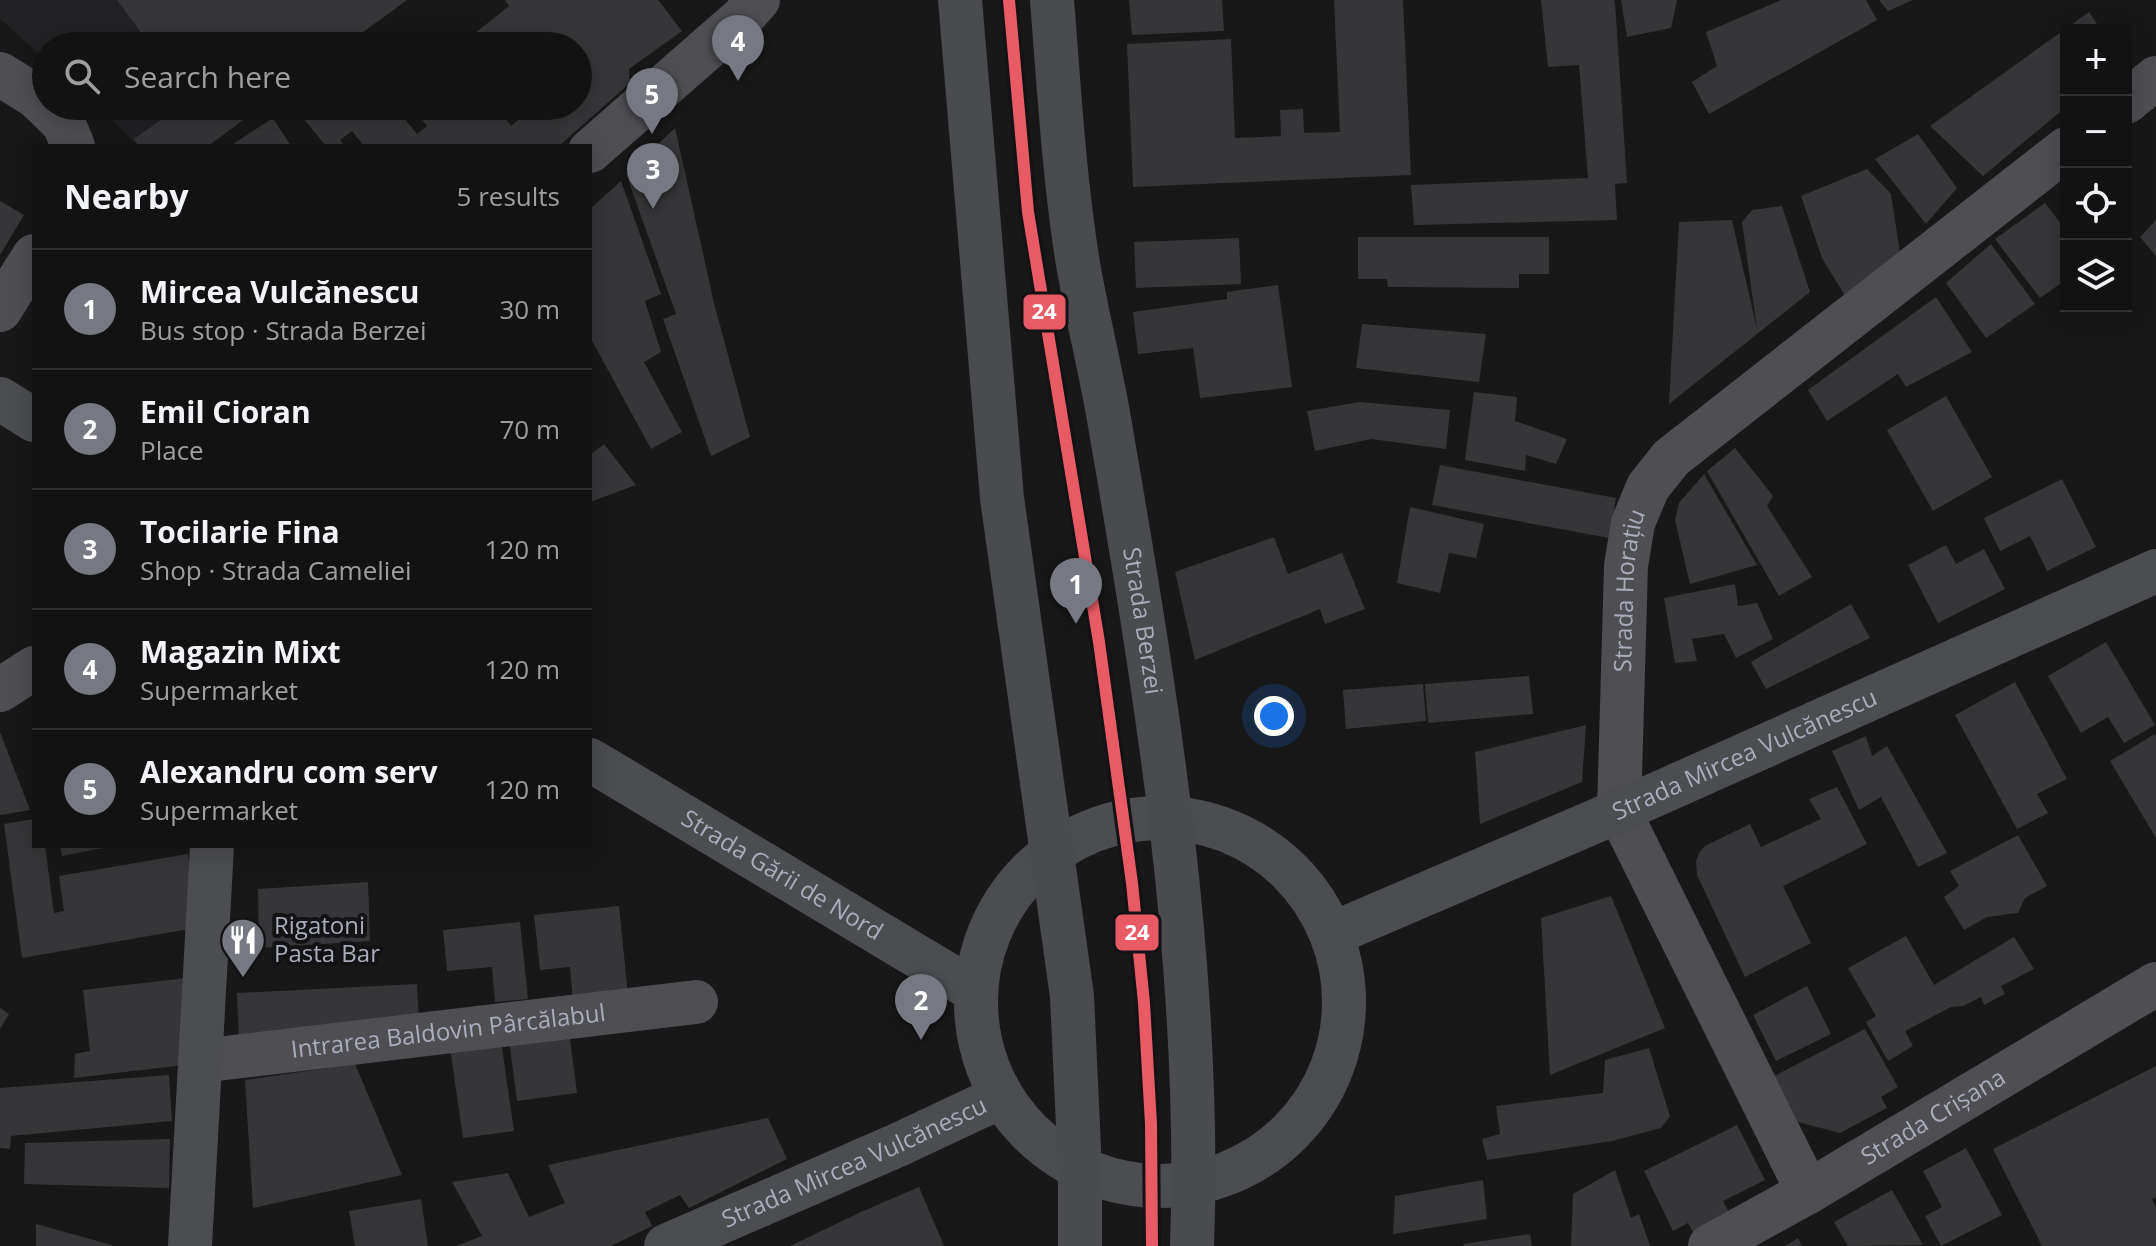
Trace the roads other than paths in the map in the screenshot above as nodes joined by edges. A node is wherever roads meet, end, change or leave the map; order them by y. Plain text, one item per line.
1 (758, 0) edge
2 (960, 0) edge
3 (1052, 0) edge
4 (0, 74) edge
5 (2156, 78) edge
6 (32, 94) edge
7 (2132, 97) edge
8 (60, 120) edge
9 (72, 144) edge
10 (592, 149) edge
11 (2060, 154) edge
12 (32, 259) edge
13 (0, 310) edge
14 (0, 399) edge
15 (32, 419) edge
16 (2156, 571) edge
17 (32, 669) edge
18 (0, 690) edge
19 (592, 761) edge
20 (1619, 811) junction
21 (1169, 816) junction
22 (212, 848) edge
23 (1052, 852) junction
24 (1332, 934) junction
25 (2156, 984) edge
26 (975, 991) junction
27 (696, 1002) dead end
28 (200, 1061) junction
29 (1000, 1097) junction
30 (1080, 1170) junction
31 (1195, 1185) junction
32 (1808, 1192) junction
33 (190, 1246) edge
34 (666, 1246) edge
35 (1080, 1246) edge
36 (1192, 1246) edge
37 (1710, 1246) edge

1 - 10 street
2 - 23 main road
3 - 21 main road, Strada Berzei
4 - 6 street
5 - 7 street
8 - 9 street
11 - 20 street, Strada Horațiu
12 - 13 street
14 - 15 main road
16 - 20 main road, Strada Mircea Vulcănescu
17 - 18 street
19 - 26 main road, Strada Gării de Nord
20 - 24 main road, Strada Mircea Vulcănescu
20 - 32 street, Strada Horațiu
21 - 23 main road
21 - 24 main road
21 - 31 main road, Strada Berzei
22 - 28 main road
23 - 26 main road
23 - 30 main road
24 - 31 main road
25 - 32 street, Strada Crișana
26 - 29 main road
27 - 28 street, Intrarea Baldovin Pârcălabul
28 - 33 main road
29 - 30 main road
29 - 34 main road, Strada Mircea Vulcănescu
30 - 31 main road
30 - 35 main road
31 - 36 main road, Strada Berzei
32 - 37 street, Strada Crișana

